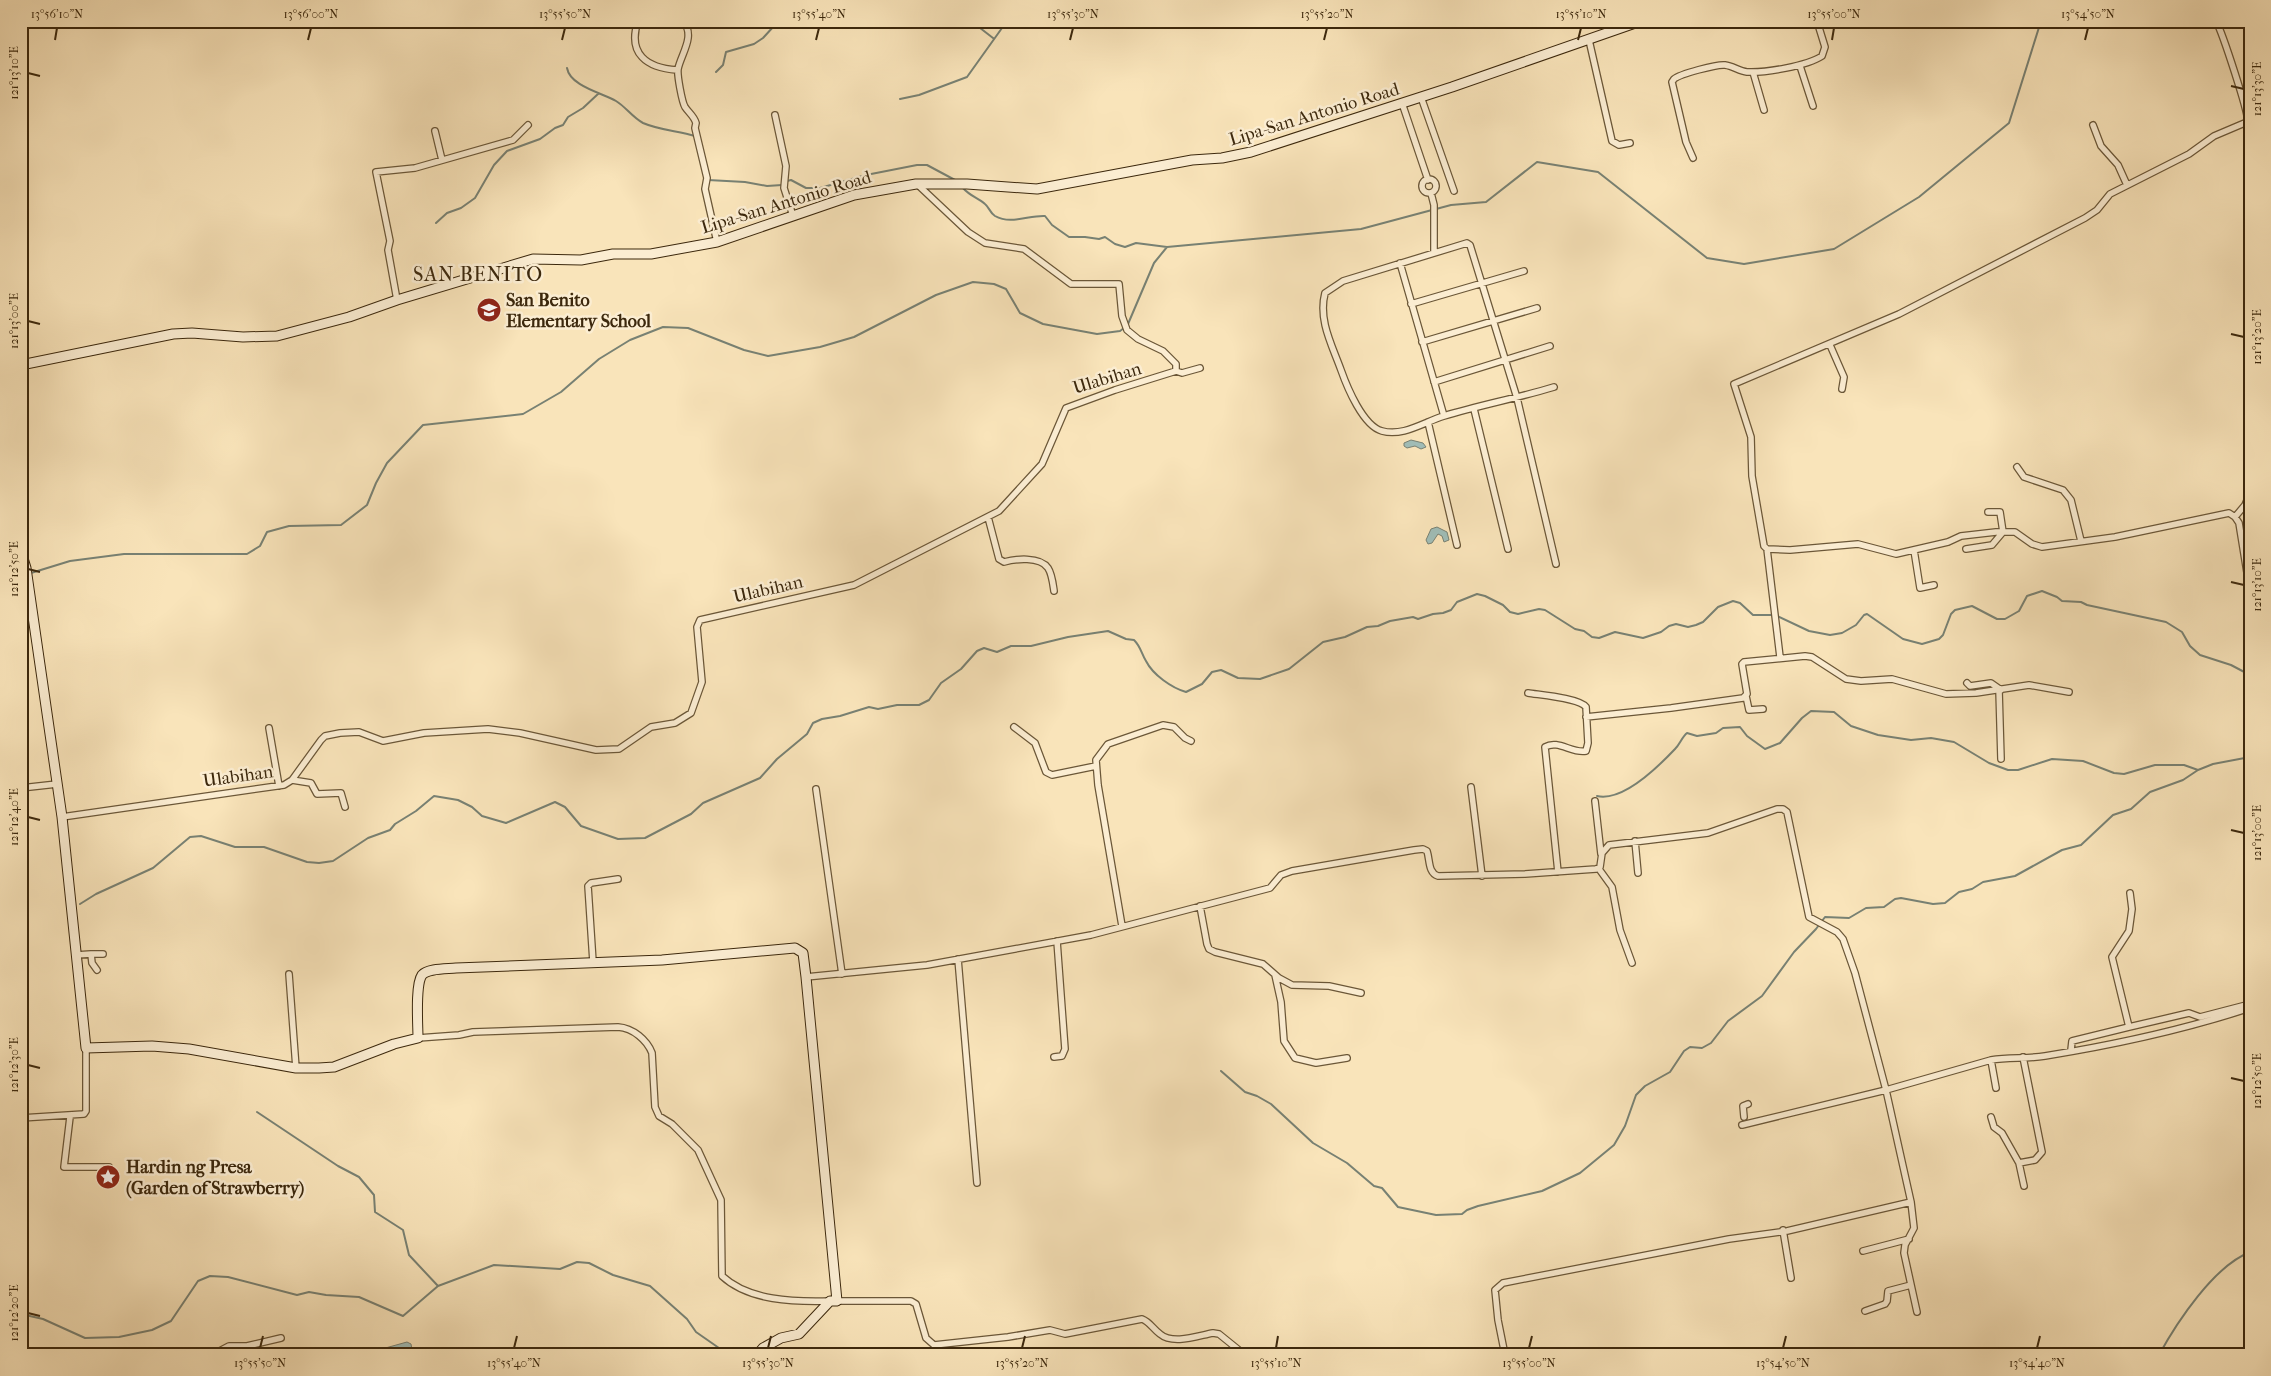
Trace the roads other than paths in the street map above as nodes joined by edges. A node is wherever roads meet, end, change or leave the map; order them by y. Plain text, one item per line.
1 (638, 21) edge
2 (683, 21) edge
3 (1641, 21) edge
4 (1817, 21) edge
5 (2216, 21) edge
6 (1589, 40) junction
7 (1800, 66) junction
8 (678, 70) junction
9 (1753, 72) junction
10 (1421, 97) junction
11 (1402, 103) junction
12 (1813, 106) dead end
13 (1764, 110) dead end
14 (775, 115) dead end
15 (2093, 124) dead end
16 (528, 125) dead end
17 (435, 132) dead end
18 (1630, 143) dead end
19 (1693, 158) dead end
20 (442, 160) junction
21 (1428, 180) junction
22 (916, 184) junction
23 (2127, 185) junction
24 (1454, 191) dead end
25 (1431, 193) junction
26 (793, 216) junction
27 (716, 242) junction
28 (1434, 251) junction
29 (1400, 263) junction
30 (1524, 271) dead end
31 (1482, 283) junction
32 (396, 300) junction
33 (1412, 304) junction
34 (1536, 308) dead end
35 (1494, 321) junction
36 (1422, 342) junction
37 (1830, 345) junction
38 (1550, 346) dead end
39 (1506, 360) junction
40 (21, 364) edge
41 (1200, 368) dead end
42 (1176, 372) junction
43 (1434, 382) junction
44 (1554, 387) dead end
45 (1842, 388) dead end
46 (1517, 398) junction
47 (1474, 409) junction
48 (1444, 416) junction
49 (1428, 422) junction
50 (2018, 467) dead end
51 (2250, 493) edge
52 (1988, 512) dead end
53 (2235, 516) junction
54 (988, 517) junction
55 (2003, 532) junction
56 (2081, 541) junction
57 (1456, 544) dead end
58 (1508, 548) dead end
59 (1766, 549) junction
60 (1966, 549) dead end
61 (1914, 550) junction
62 (21, 552) edge
63 (1556, 564) dead end
64 (1934, 585) dead end
65 (1054, 591) dead end
66 (2250, 591) edge
67 (1780, 657) junction
68 (1967, 683) dead end
69 (2000, 690) junction
70 (2069, 692) dead end
71 (1528, 693) dead end
72 (1746, 696) junction
73 (1763, 709) dead end
74 (1586, 717) junction
75 (1014, 727) dead end
76 (269, 728) dead end
77 (1192, 741) dead end
78 (2001, 759) dead end
79 (1096, 766) junction
80 (292, 780) junction
81 (57, 784) junction
82 (278, 786) junction
83 (1471, 787) dead end
84 (21, 788) edge
85 (816, 789) dead end
86 (1595, 802) dead end
87 (345, 807) dead end
88 (62, 817) junction
89 (1635, 841) junction
90 (1602, 856) junction
91 (1599, 868) junction
92 (1558, 872) junction
93 (1638, 874) dead end
94 (1482, 876) junction
95 (618, 879) dead end
96 (2130, 893) dead end
97 (1200, 906) junction
98 (1122, 926) junction
99 (1057, 941) junction
100 (91, 954) junction
101 (103, 954) dead end
102 (76, 955) junction
103 (958, 959) junction
104 (593, 962) junction
105 (1632, 963) dead end
106 (97, 970) dead end
107 (289, 974) dead end
108 (842, 974) junction
109 (1275, 975) junction
110 (806, 977) junction
111 (1361, 993) dead end
112 (2250, 1004) edge
113 (2250, 1008) edge
114 (2129, 1028) junction
115 (418, 1038) junction
116 (86, 1048) junction
117 (2071, 1050) junction
118 (2023, 1057) junction
119 (1054, 1058) dead end
120 (1347, 1058) dead end
121 (1991, 1060) junction
122 (296, 1068) junction
123 (1996, 1088) dead end
124 (1886, 1090) junction
125 (1748, 1104) dead end
126 (70, 1117) junction
127 (1991, 1117) dead end
128 (21, 1118) edge
129 (2019, 1163) junction
130 (109, 1167) dead end
131 (977, 1183) dead end
132 (2024, 1186) dead end
133 (1911, 1202) junction
134 (1783, 1230) junction
135 (1909, 1239) junction
136 (1863, 1251) dead end
137 (1791, 1278) dead end
138 (1911, 1285) junction
139 (833, 1301) junction
140 (1865, 1311) dead end
141 (1917, 1312) dead end
142 (281, 1338) dead end
143 (212, 1355) edge
144 (757, 1355) edge
145 (1245, 1355) edge
146 (1505, 1355) edge

1 - 8 street
2 - 8 street
3 - 6 street, Lipa-San Antonio Road
4 - 7 street
5 - 23 street
6 - 10 street, Lipa-San Antonio Road
6 - 18 street
7 - 9 street
7 - 12 street
8 - 27 street
9 - 13 street
9 - 19 street
10 - 11 street, Lipa-San Antonio Road
10 - 24 street
11 - 21 street
11 - 22 street, Lipa-San Antonio Road
14 - 26 street
15 - 23 street
16 - 20 street
17 - 20 street
20 - 32 street
21 - 25 street
21 - 25 street
22 - 26 street, Lipa-San Antonio Road
22 - 42 street, Ulabihan
23 - 37 street
25 - 28 street
26 - 27 street, Lipa-San Antonio Road
27 - 32 street, Lipa-San Antonio Road
28 - 29 street
28 - 31 street
29 - 33 street
29 - 49 street
30 - 31 street
31 - 33 street
31 - 35 street
32 - 40 street, Lipa-San Antonio Road
33 - 36 street
34 - 35 street
35 - 36 street
35 - 39 street
36 - 43 street
37 - 45 street
37 - 59 street
38 - 39 street
39 - 43 street
39 - 46 street
41 - 42 street
42 - 54 street, Ulabihan
43 - 48 street
44 - 46 street
46 - 47 street
46 - 63 street
47 - 48 street
47 - 58 street
48 - 49 street
49 - 57 street
50 - 56 street
51 - 53 street
52 - 55 street
53 - 56 street
53 - 66 street
54 - 65 street
54 - 80 street, Ulabihan
55 - 56 street
55 - 60 street
55 - 61 street
59 - 61 street
59 - 67 street
61 - 64 street
62 - 81 street
67 - 69 street
67 - 72 street
68 - 69 street
69 - 70 street
69 - 78 street
71 - 74 street
72 - 73 street
72 - 74 street
74 - 92 street
75 - 79 street
76 - 82 street
77 - 79 street
79 - 98 street
80 - 82 street, Ulabihan
80 - 87 street
81 - 84 street
81 - 88 street
82 - 88 street, Ulabihan
83 - 94 street
85 - 108 street
86 - 90 street
88 - 102 street
89 - 90 street
89 - 93 street
89 - 124 street
90 - 91 street
91 - 92 street
91 - 105 street
92 - 94 street
94 - 97 street
95 - 104 street
96 - 114 street
97 - 98 street
97 - 109 street
98 - 99 street
99 - 103 street
99 - 119 street
100 - 101 street
100 - 102 street
100 - 106 street
102 - 116 street
103 - 108 street
103 - 131 street
104 - 110 street
104 - 115 street
107 - 122 street
108 - 110 street
109 - 111 street
109 - 120 street
110 - 139 street
112 - 114 street
113 - 117 street
114 - 117 street
115 - 122 street
115 - 139 street
116 - 122 street
116 - 126 street
117 - 118 street
118 - 121 street
118 - 129 street
121 - 123 street
121 - 124 street
124 - 125 street
124 - 133 street
126 - 128 street
126 - 130 street
127 - 129 street
129 - 132 street
133 - 134 street
133 - 135 street
134 - 137 street
134 - 146 street
135 - 136 street
135 - 138 street
138 - 140 street
138 - 141 street
139 - 144 street
139 - 145 street
142 - 143 street

